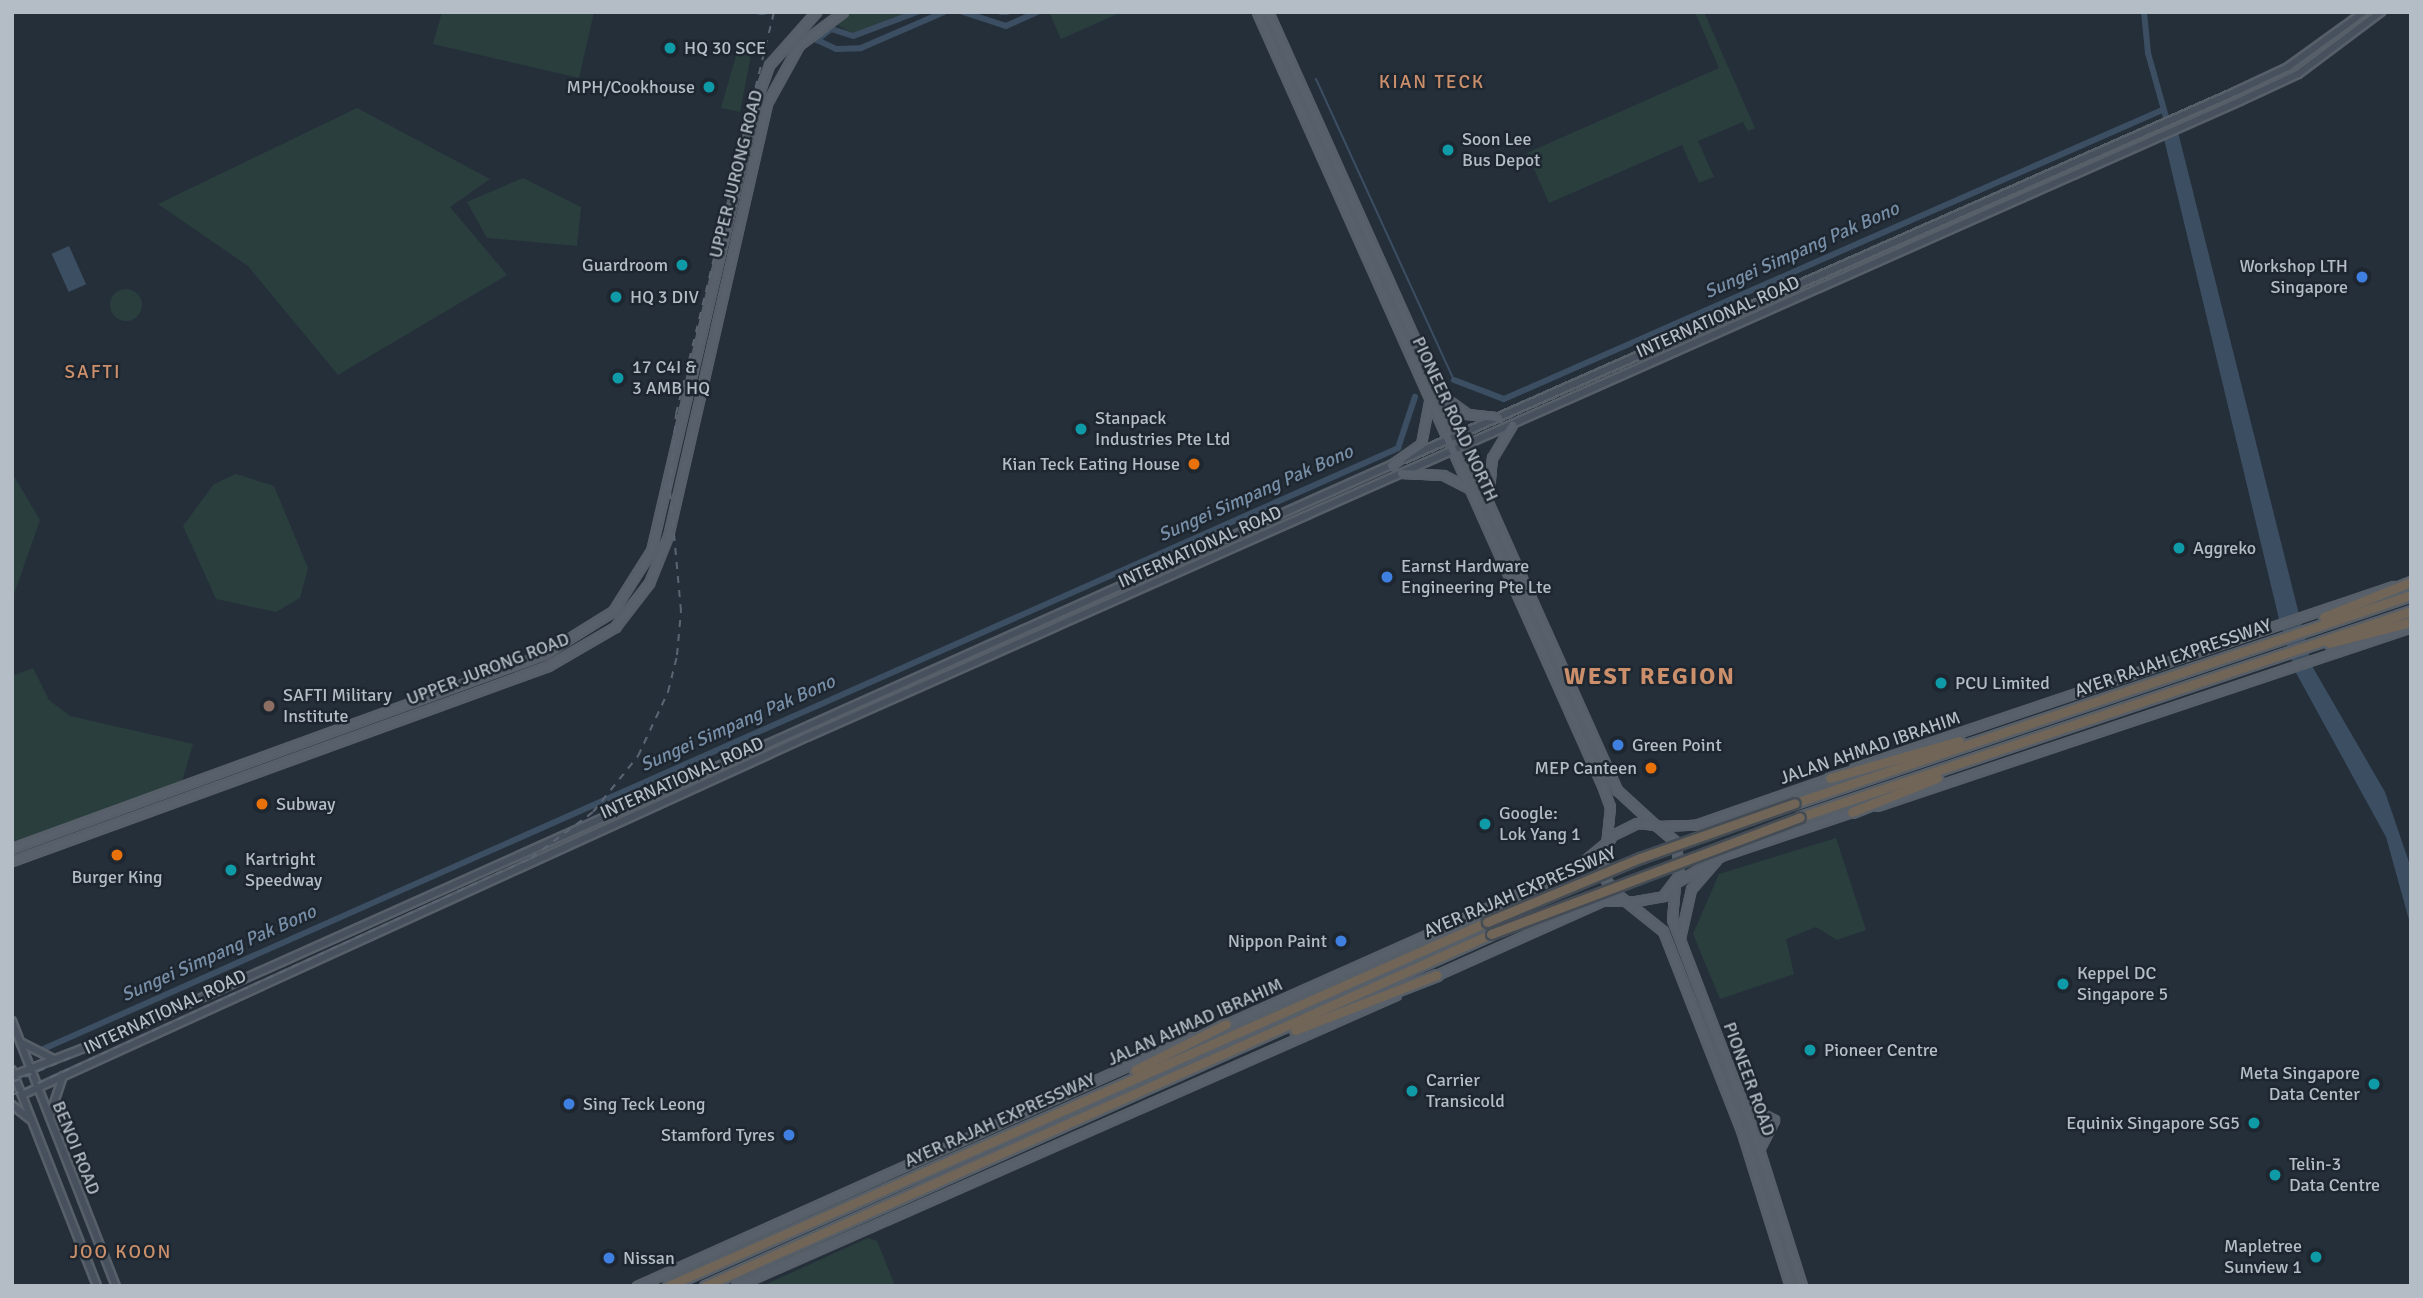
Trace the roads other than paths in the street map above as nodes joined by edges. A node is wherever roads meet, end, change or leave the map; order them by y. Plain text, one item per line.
1 (816, 12) edge
2 (843, 12) edge
3 (1257, 12) edge
4 (1268, 12) edge
5 (2364, 12) edge
6 (2381, 12) edge
7 (1443, 394) junction
8 (1429, 399) junction
9 (1498, 417) junction
10 (1512, 425) junction
11 (1461, 433) junction
12 (1447, 440) junction
13 (1466, 445) junction
14 (1452, 452) junction
15 (1391, 465) junction
16 (1401, 473) junction
17 (1469, 488) junction
18 (1489, 496) junction
19 (2411, 582) edge
20 (2411, 595) edge
21 (2411, 611) edge
22 (2411, 624) edge
23 (2305, 629) junction
24 (2316, 644) junction
25 (366, 718) junction
26 (377, 728) junction
27 (1992, 736) junction
28 (1949, 768) junction
29 (1830, 778) junction
30 (1852, 811) junction
31 (78, 824) junction
32 (1656, 825) junction
33 (87, 834) junction
34 (1606, 843) junction
35 (12, 848) edge
36 (37, 852) junction
37 (1721, 856) junction
38 (12, 861) edge
39 (12, 866) edge
40 (1675, 884) junction
41 (1629, 901) junction
42 (1680, 942) junction
43 (1437, 975) junction
44 (12, 1021) edge
45 (1226, 1024) junction
46 (21, 1042) junction
47 (1251, 1046) junction
48 (57, 1058) junction
49 (75, 1068) junction
50 (30, 1069) junction
51 (13, 1072) edge
52 (1117, 1084) junction
53 (37, 1087) junction
54 (22, 1095) junction
55 (1742, 1104) junction
56 (12, 1105) edge
57 (50, 1120) junction
58 (37, 1133) junction
59 (1759, 1150) junction
60 (97, 1286) edge
61 (116, 1286) edge
62 (637, 1286) edge
63 (668, 1286) edge
64 (705, 1286) edge
65 (736, 1286) edge
66 (1790, 1286) edge
67 (1802, 1286) edge

1 - 25 main road, UPPER JURONG ROAD
2 - 26 main road, UPPER JURONG ROAD
3 - 8 main road, PIONEER ROAD NORTH
4 - 7 main road, PIONEER ROAD NORTH
5 - 9 main road, INTERNATIONAL ROAD
6 - 10 main road, INTERNATIONAL ROAD
7 - 9 main road
7 - 11 main road, PIONEER ROAD NORTH
8 - 12 main road, PIONEER ROAD NORTH
8 - 15 main road
9 - 11 main road, INTERNATIONAL ROAD
10 - 13 main road, INTERNATIONAL ROAD
10 - 18 main road
11 - 12 main road, INTERNATIONAL ROAD
11 - 13 main road, PIONEER ROAD NORTH
12 - 14 main road, PIONEER ROAD NORTH
12 - 15 main road, INTERNATIONAL ROAD
13 - 14 main road, INTERNATIONAL ROAD
13 - 18 main road, PIONEER ROAD NORTH
14 - 16 main road, INTERNATIONAL ROAD
14 - 17 main road, PIONEER ROAD NORTH
15 - 48 main road, INTERNATIONAL ROAD
16 - 17 main road
16 - 49 main road, INTERNATIONAL ROAD
17 - 34 main road, PIONEER ROAD NORTH
18 - 32 main road, PIONEER ROAD NORTH
19 - 23 highway
19 - 29 main road, JALAN AHMAD IBRAHIM
20 - 23 highway, AYER RAJAH EXPRESSWAY
21 - 24 highway, AYER RAJAH EXPRESSWAY
22 - 24 highway
22 - 30 main road
23 - 27 highway, AYER RAJAH EXPRESSWAY
24 - 28 highway, AYER RAJAH EXPRESSWAY
25 - 26 main road
25 - 31 main road, UPPER JURONG ROAD
26 - 33 main road, UPPER JURONG ROAD
27 - 29 highway
27 - 52 highway, AYER RAJAH EXPRESSWAY, bridge
28 - 30 highway
28 - 47 highway, AYER RAJAH EXPRESSWAY, bridge
29 - 32 main road, JALAN AHMAD IBRAHIM
30 - 37 main road
31 - 33 main road
31 - 35 main road, UPPER JURONG ROAD
32 - 34 main road
32 - 40 main road
33 - 36 main road, UPPER JURONG ROAD
34 - 41 main road
34 - 45 main road, JALAN AHMAD IBRAHIM
36 - 38 main road, UPPER JURONG ROAD
36 - 39 main road
37 - 40 main road
37 - 42 main road
40 - 41 main road
40 - 42 main road, PIONEER ROAD
41 - 43 main road
41 - 66 main road, PIONEER ROAD
42 - 55 main road, PIONEER ROAD
43 - 47 highway
43 - 65 main road
44 - 46 main road, BENOI ROAD
45 - 52 highway
45 - 62 main road, JALAN AHMAD IBRAHIM
46 - 48 main road
46 - 50 main road, BENOI ROAD
47 - 64 highway, AYER RAJAH EXPRESSWAY
48 - 50 main road, INTERNATIONAL ROAD
49 - 53 main road, INTERNATIONAL ROAD
49 - 57 main road
50 - 51 main road, INTERNATIONAL ROAD
50 - 53 main road, BENOI ROAD
51 - 54 main road, BENOI ROAD
52 - 63 highway, AYER RAJAH EXPRESSWAY
53 - 54 main road, INTERNATIONAL ROAD
53 - 57 main road, BENOI ROAD
54 - 58 main road, BENOI ROAD
55 - 59 main road, PIONEER ROAD
55 - 59 main road
56 - 58 main road
57 - 61 main road, BENOI ROAD
58 - 60 main road, BENOI ROAD
59 - 67 main road, PIONEER ROAD

